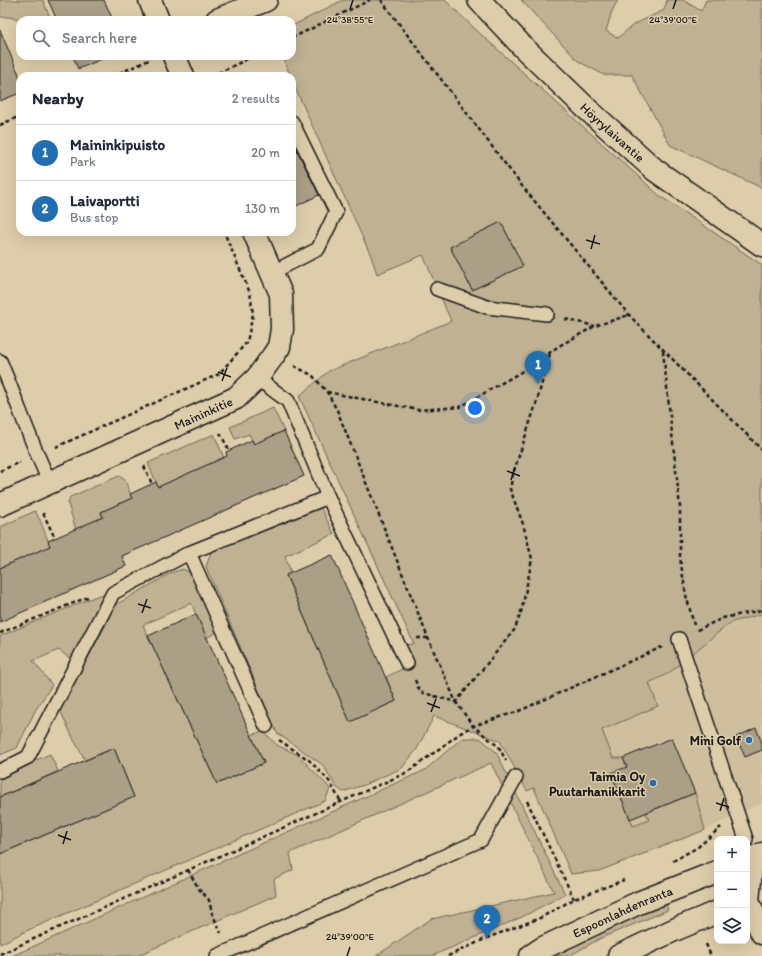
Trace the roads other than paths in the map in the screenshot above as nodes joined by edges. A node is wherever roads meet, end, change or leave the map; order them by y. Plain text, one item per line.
1 (150, 0) edge
2 (266, 0) edge
3 (479, 0) edge
4 (156, 16) edge
5 (227, 16) edge
6 (176, 60) edge
7 (181, 72) edge
8 (296, 130) edge
9 (256, 236) edge
10 (762, 245) edge
11 (273, 272) junction
12 (437, 289) dead end
13 (547, 314) road end
14 (0, 361) edge
15 (257, 378) junction
16 (6, 390) edge
17 (50, 483) junction
18 (328, 496) junction
19 (0, 505) edge
20 (189, 553) junction
21 (679, 639) road end
22 (407, 663) road end
23 (266, 726) road end
24 (0, 771) edge
25 (516, 777) road end
26 (753, 853) edge
27 (714, 873) edge
28 (752, 900) edge
29 (714, 913) edge
30 (762, 933) edge
31 (223, 953) edge
32 (531, 956) edge
33 (619, 956) edge

1 - 4 main road
2 - 5 main road
3 - 10 main road, Höyrylaivantie
6 - 7 main road
8 - 11 lane
9 - 11 main road, Maininkitie
11 - 15 main road, Maininkitie
12 - 13 lane
14 - 16 lane
15 - 17 main road, Maininkitie
15 - 18 lane
16 - 17 lane
17 - 19 main road, Maininkitie
18 - 20 lane
18 - 22 lane
20 - 23 lane
20 - 24 lane
21 - 26 lane
25 - 31 lane
26 - 28 main road
27 - 32 main road, Espoonlahdenranta
28 - 30 main road
29 - 33 main road

